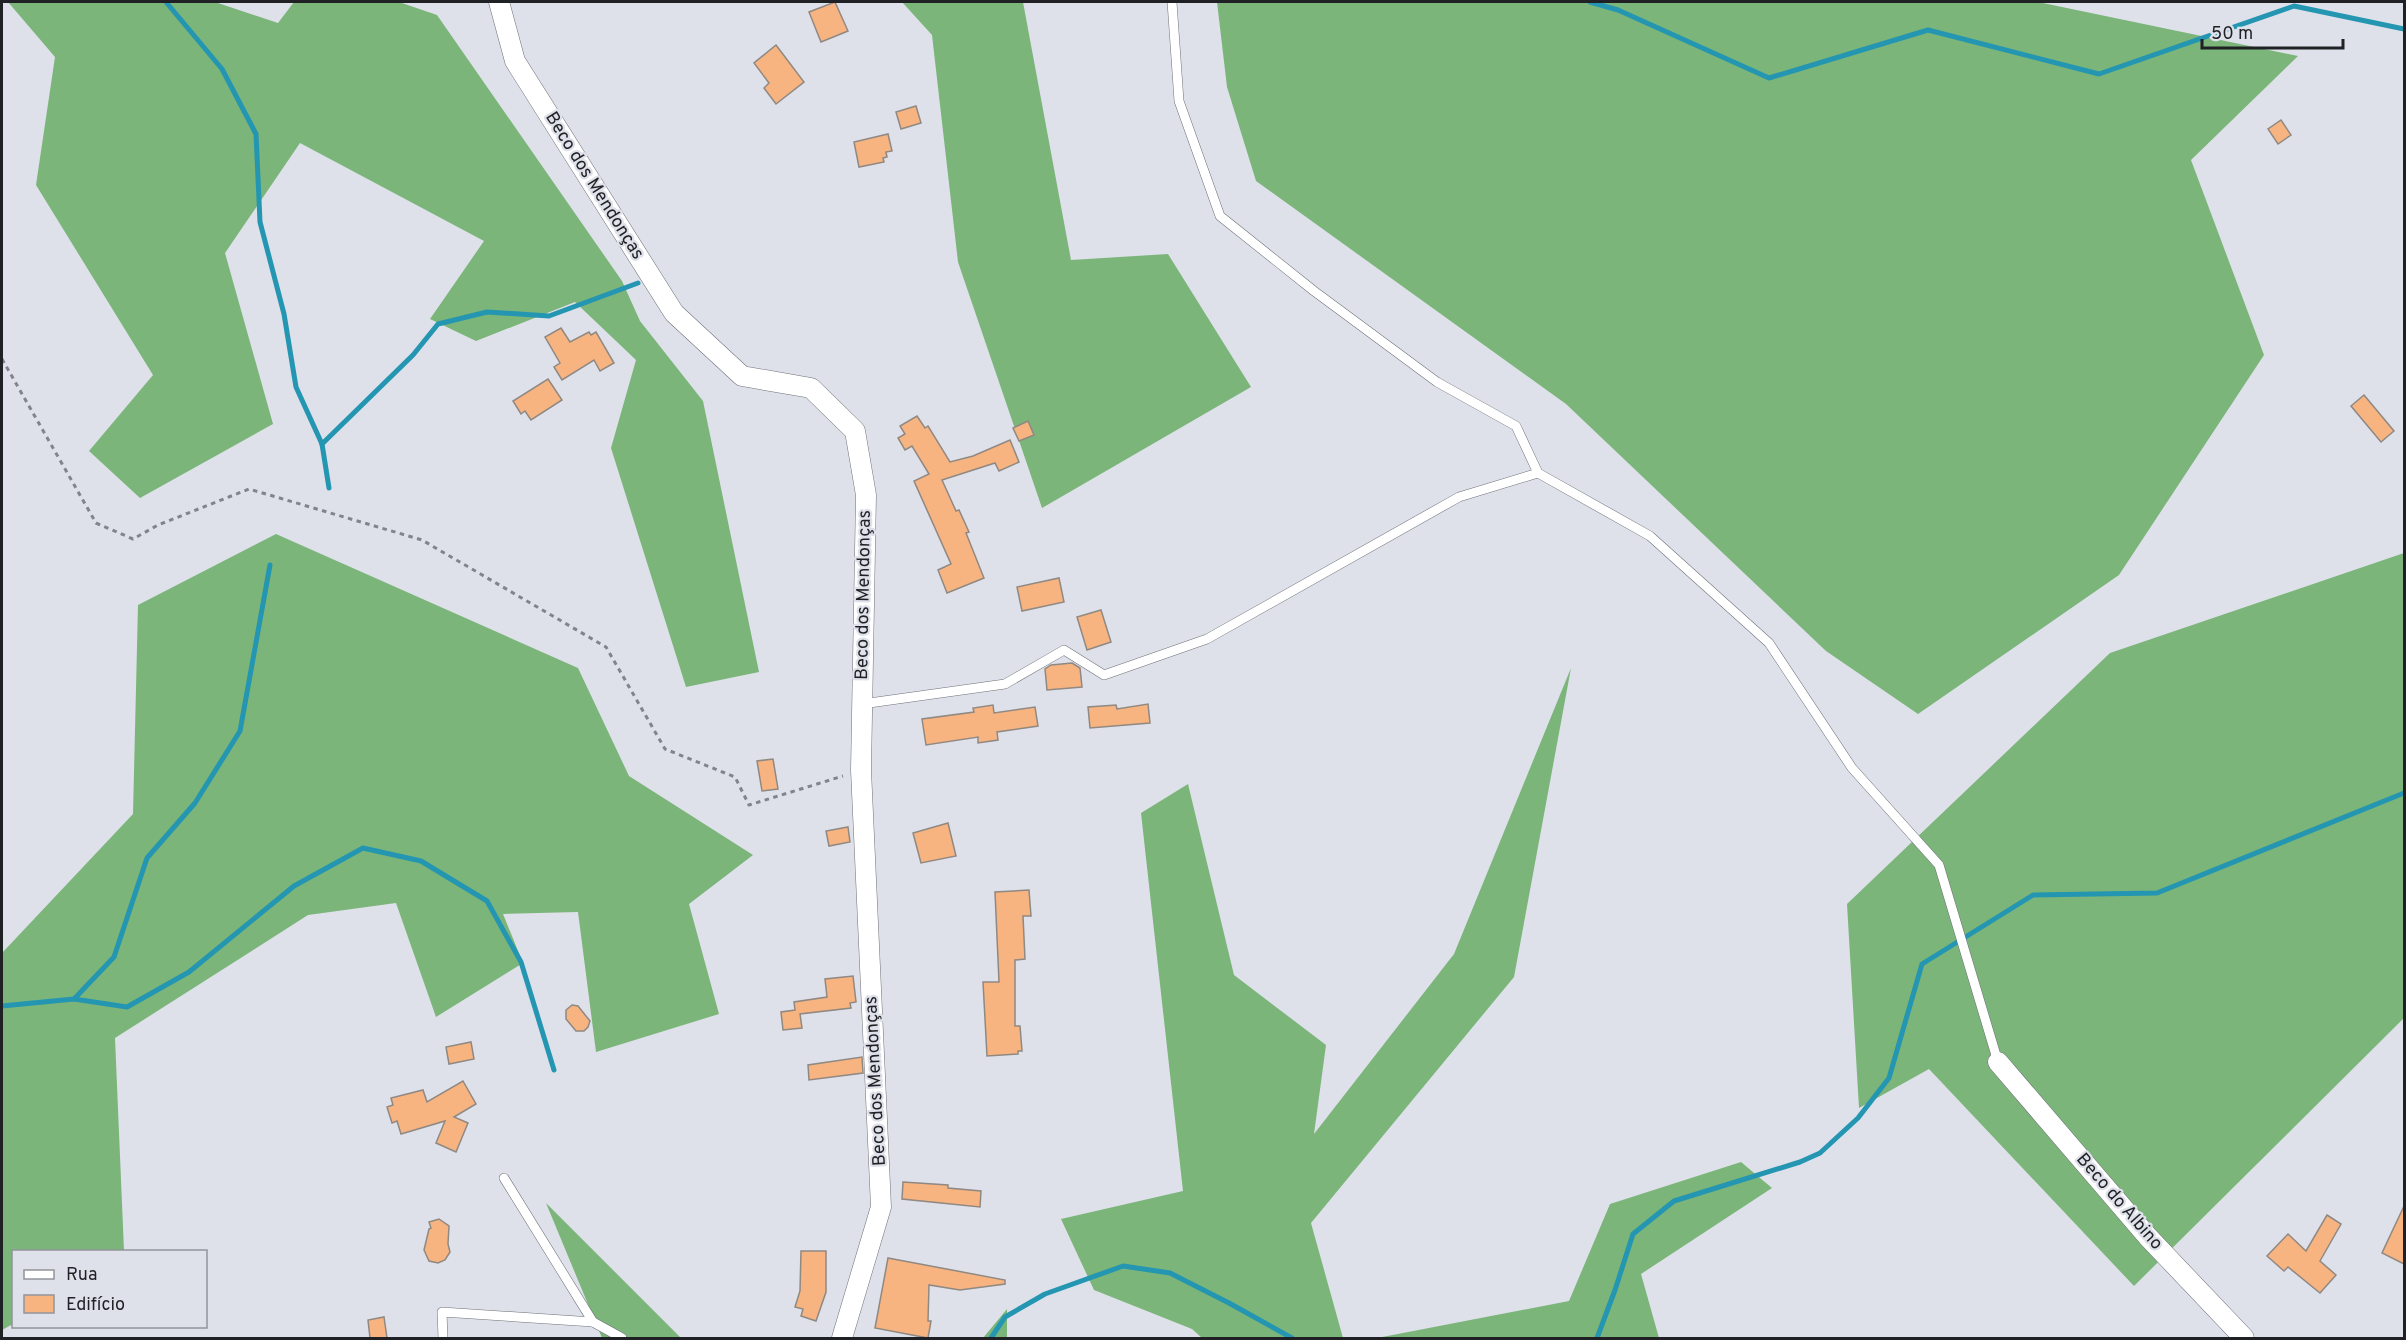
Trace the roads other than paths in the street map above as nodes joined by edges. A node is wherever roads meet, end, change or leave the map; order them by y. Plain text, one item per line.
1 (499, 2) edge
2 (1172, 2) edge
3 (1538, 473) junction
4 (862, 704) junction
5 (1998, 1062) joint
6 (504, 1178) dead end
7 (593, 1322) junction
8 (443, 1338) edge
9 (622, 1338) edge
10 (842, 1338) edge
11 (2244, 1338) edge

1 - 4 street, Beco dos Mendonças
2 - 3 lane
3 - 4 lane
3 - 5 lane
4 - 10 street, Beco dos Mendonças
5 - 11 street, Beco do Albino
6 - 7 lane
7 - 8 lane
7 - 9 lane

